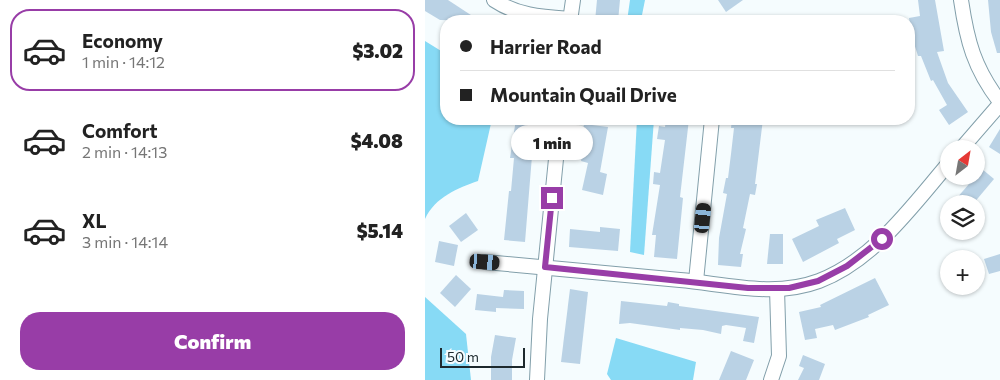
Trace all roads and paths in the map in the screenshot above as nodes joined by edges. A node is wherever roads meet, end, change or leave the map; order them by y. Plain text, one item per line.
1 (494, 0) edge
2 (573, 0) edge
3 (961, 0) edge
4 (526, 15) edge
5 (572, 15) edge
6 (1000, 103) edge
7 (559, 125) edge
8 (711, 125) edge
9 (969, 140) edge
10 (940, 173) edge
11 (485, 262) dead end
12 (545, 267) junction
13 (696, 281) junction
14 (777, 289) junction
15 (537, 380) edge
16 (771, 380) edge

1 - 4 street
2 - 5 street
3 - 6 street
6 - 9 street
7 - 12 street
8 - 13 street
10 - 14 street
11 - 12 street
12 - 13 street
12 - 15 street
13 - 14 street
14 - 16 street

